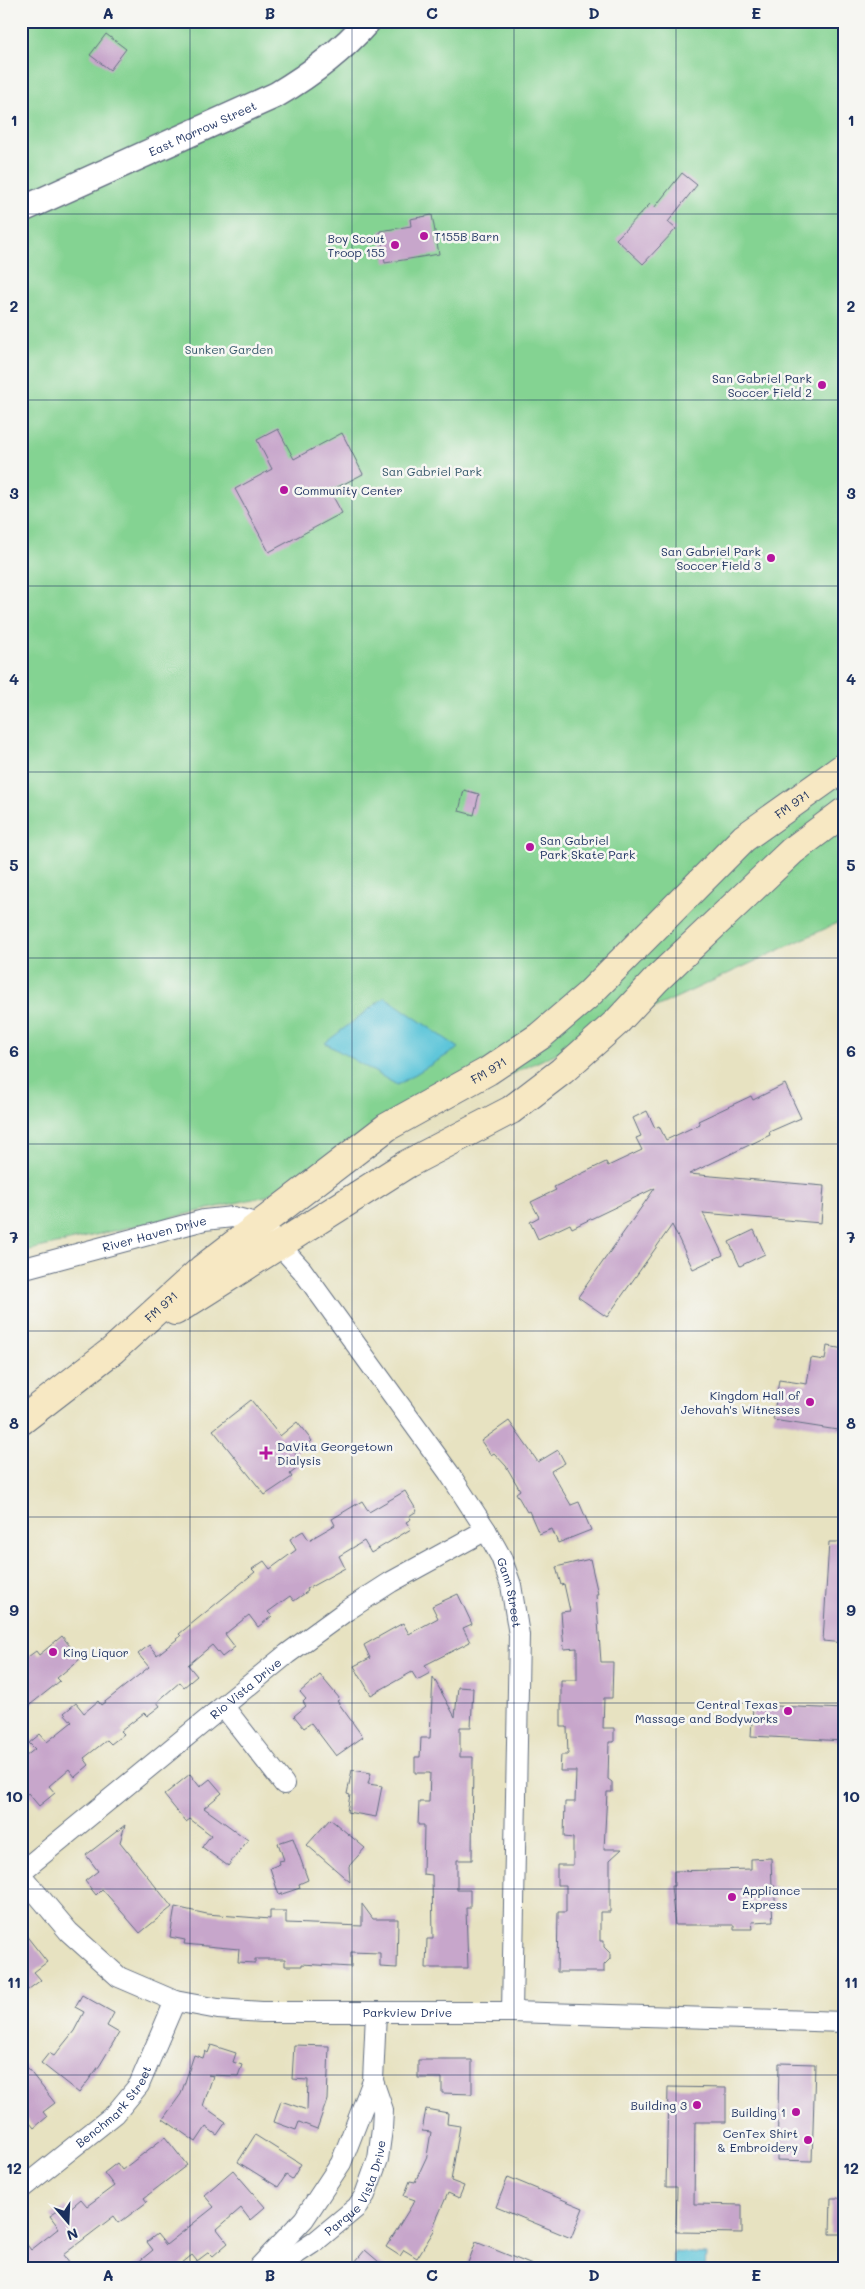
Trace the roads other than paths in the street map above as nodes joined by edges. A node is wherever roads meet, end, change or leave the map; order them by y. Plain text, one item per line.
1 (368, 21) edge
2 (21, 210) edge
3 (844, 767) edge
4 (844, 812) edge
5 (631, 951) junction
6 (657, 979) junction
7 (260, 1224) junction
8 (280, 1243) junction
9 (21, 1268) edge
10 (114, 1350) junction
11 (21, 1421) edge
12 (486, 1530) junction
13 (224, 1707) junction
14 (284, 1784) dead end
15 (21, 1873) edge
16 (175, 2001) junction
17 (512, 2012) junction
18 (376, 2013) junction
19 (844, 2022) edge
20 (373, 2081) junction
21 (21, 2190) edge
22 (258, 2268) edge
23 (275, 2268) edge

1 - 2 street, East Morrow Street
3 - 5 main road, FM 971 / FM 971
4 - 6 main road, FM 971 / FM 971
5 - 6 main road
5 - 7 main road, FM 971 / FM 971
6 - 8 main road, FM 971 / FM 971
7 - 8 street, River Haven Drive
7 - 9 street, River Haven Drive
7 - 10 main road, FM 971 / FM 971
8 - 10 main road, FM 971 / FM 971
8 - 12 street, Gann Street
10 - 11 main road, FM 971 / FM 971
12 - 13 street, Rio Vista Drive
12 - 17 street, Gann Street
13 - 14 street
13 - 15 street, Rio Vista Drive
15 - 16 street, Parkview Drive
16 - 18 street, Parkview Drive
16 - 21 street, Benchmark Street
17 - 18 street, Parkview Drive
17 - 19 street, Parkview Drive
18 - 20 street, Parque Vista Drive
20 - 22 street, Parque Vista Drive
20 - 23 street, Parque Vista Drive

